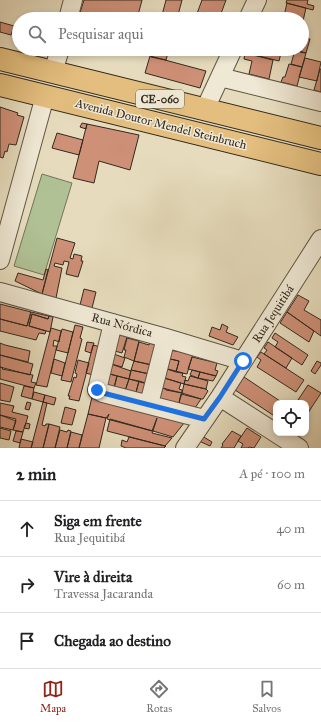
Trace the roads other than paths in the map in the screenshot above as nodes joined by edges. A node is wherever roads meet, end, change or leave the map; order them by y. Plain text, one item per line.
1 (73, 0) edge
2 (257, 0) edge
3 (70, 12) edge
4 (251, 12) edge
5 (58, 56) edge
6 (230, 56) edge
7 (0, 59) edge
8 (53, 72) junction
9 (220, 77) junction
10 (0, 85) edge
11 (45, 96) junction
12 (321, 102) edge
13 (204, 110) junction
14 (321, 138) edge
15 (321, 164) edge
16 (321, 238) edge
17 (0, 260) edge
18 (0, 292) edge
19 (113, 323) junction
20 (166, 338) junction
21 (243, 361) junction
22 (220, 397) junction
23 (149, 404) junction
24 (204, 419) junction
25 (185, 448) edge
26 (299, 448) edge

1 - 3 street
2 - 4 street
5 - 8 street
6 - 9 street
7 - 8 highway, Avenida Doutor Mendel Steinbruch / CE-060
8 - 13 highway, Avenida Doutor Mendel Steinbruch / CE-060
9 - 12 street
9 - 13 street
10 - 11 highway, Avenida Doutor Mendel Steinbruch / CE-060
11 - 15 highway, Avenida Doutor Mendel Steinbruch / CE-060
11 - 17 street
13 - 14 highway, Avenida Doutor Mendel Steinbruch / CE-060
16 - 21 street, Rua Jequitibá
18 - 19 street, Rua Nórdica
19 - 20 street, Rua Nórdica
19 - 23 street
20 - 21 street, Rua Nórdica
20 - 23 street
21 - 22 street, Rua Jequitibá
22 - 24 street, Rua Jequitibá
22 - 26 street
23 - 24 street
24 - 25 street, Rua Jequitibá

